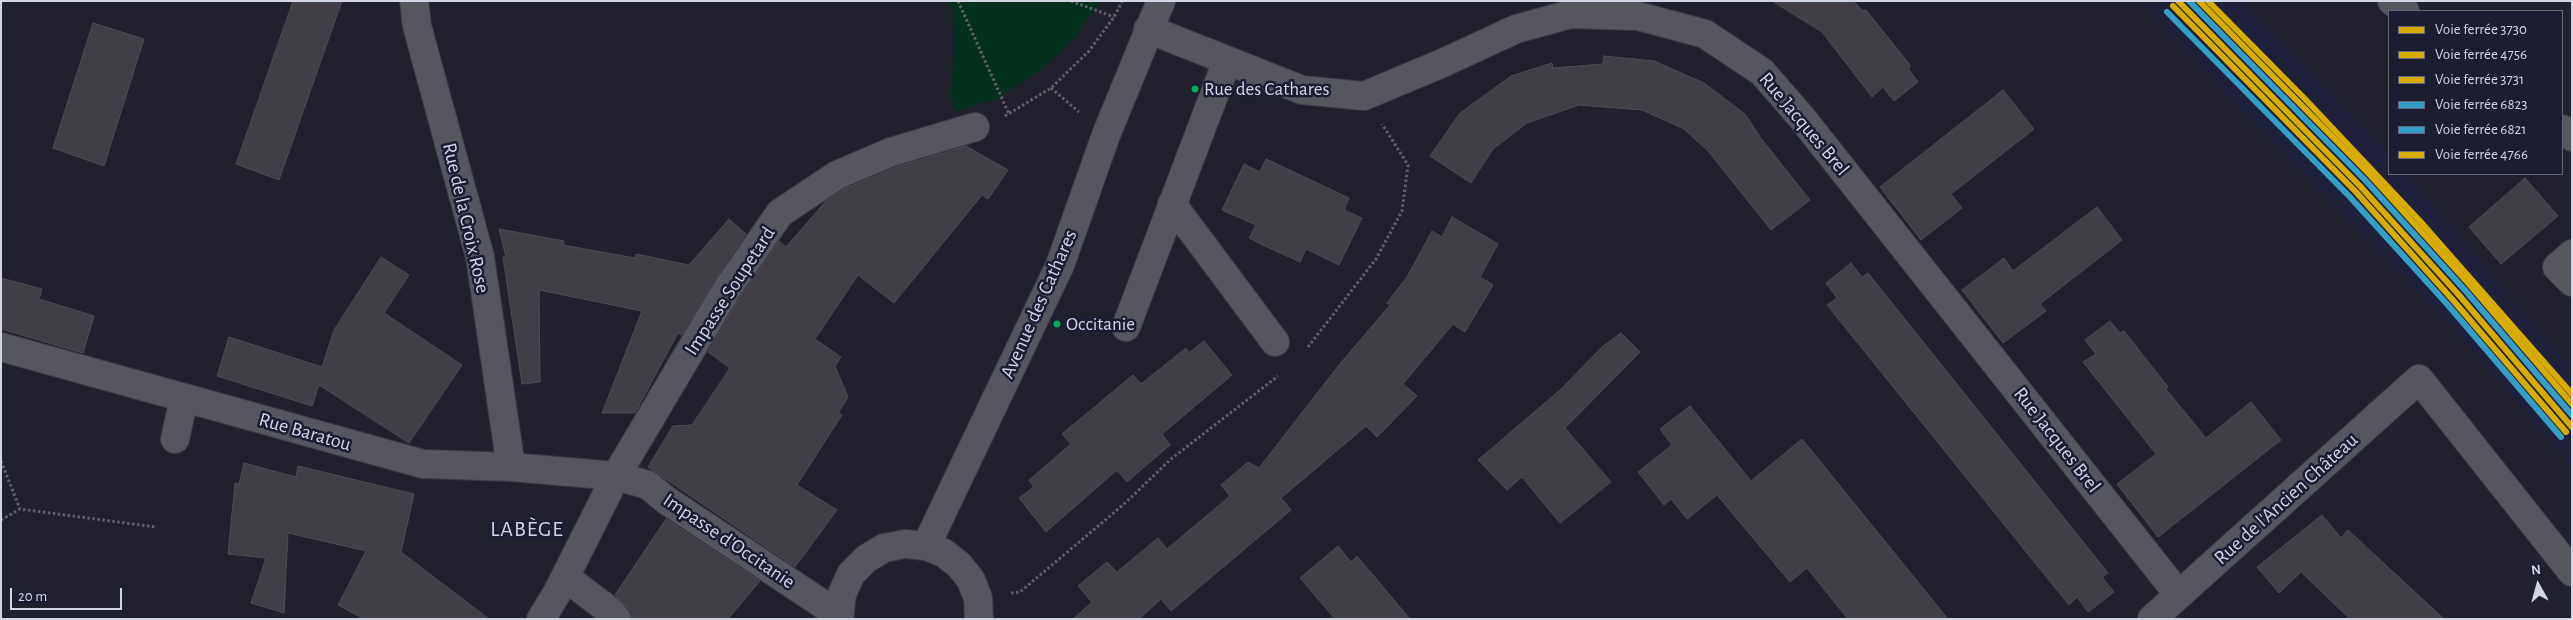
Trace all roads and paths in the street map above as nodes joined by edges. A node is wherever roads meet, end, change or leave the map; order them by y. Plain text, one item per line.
1 (414, 1) edge
2 (958, 1) edge
3 (1071, 1) edge
4 (1122, 1) edge
5 (1161, 1) edge
6 (2392, 1) edge
7 (2404, 10) edge
8 (1114, 16) junction
9 (1148, 29) junction
10 (1227, 61) junction
11 (1364, 96) junction
12 (1010, 115) junction
13 (975, 127) joint
14 (1172, 204) junction
15 (2572, 254) edge
16 (2572, 282) edge
17 (1126, 327) dead end
18 (1276, 342) dead end
19 (1, 347) edge
20 (1305, 351) dead end
21 (1285, 370) dead end
22 (184, 398) junction
23 (175, 439) dead end
24 (1, 461) edge
25 (511, 467) junction
26 (616, 476) junction
27 (20, 509) junction
28 (1, 520) edge
29 (156, 527) dead end
30 (926, 546) junction
31 (2572, 572) edge
32 (564, 578) junction
33 (2179, 596) junction
34 (979, 608) edge
35 (839, 617) edge
36 (541, 619) edge
37 (617, 619) edge
38 (2152, 619) edge

1 - 25 street, Rue de la Croix Rose
2 - 12 path
3 - 8 path
4 - 8 path
5 - 9 street, Avenue des Cathares
6 - 7 street
8 - 12 path
9 - 10 street, Rue Jacques Brel
9 - 30 street, Avenue des Cathares
10 - 11 street, Rue Jacques Brel
10 - 14 street
11 - 20 path
11 - 33 street, Rue Jacques Brel
12 - 13 path
13 - 26 street, Impasse Soupetard
14 - 17 street
14 - 18 street
15 - 16 street
19 - 22 street, Rue Baratou
21 - 34 path
22 - 23 street
22 - 25 street, Rue Baratou
24 - 27 path
25 - 26 street, Rue Baratou
26 - 32 street
26 - 35 street, Impasse d'Occitanie
27 - 28 path
27 - 29 path
30 - 34 street
30 - 35 street
31 - 33 street, Rue de l'Ancien Château
32 - 36 street
32 - 37 street
33 - 38 street, Rue de l'Ancien Château

